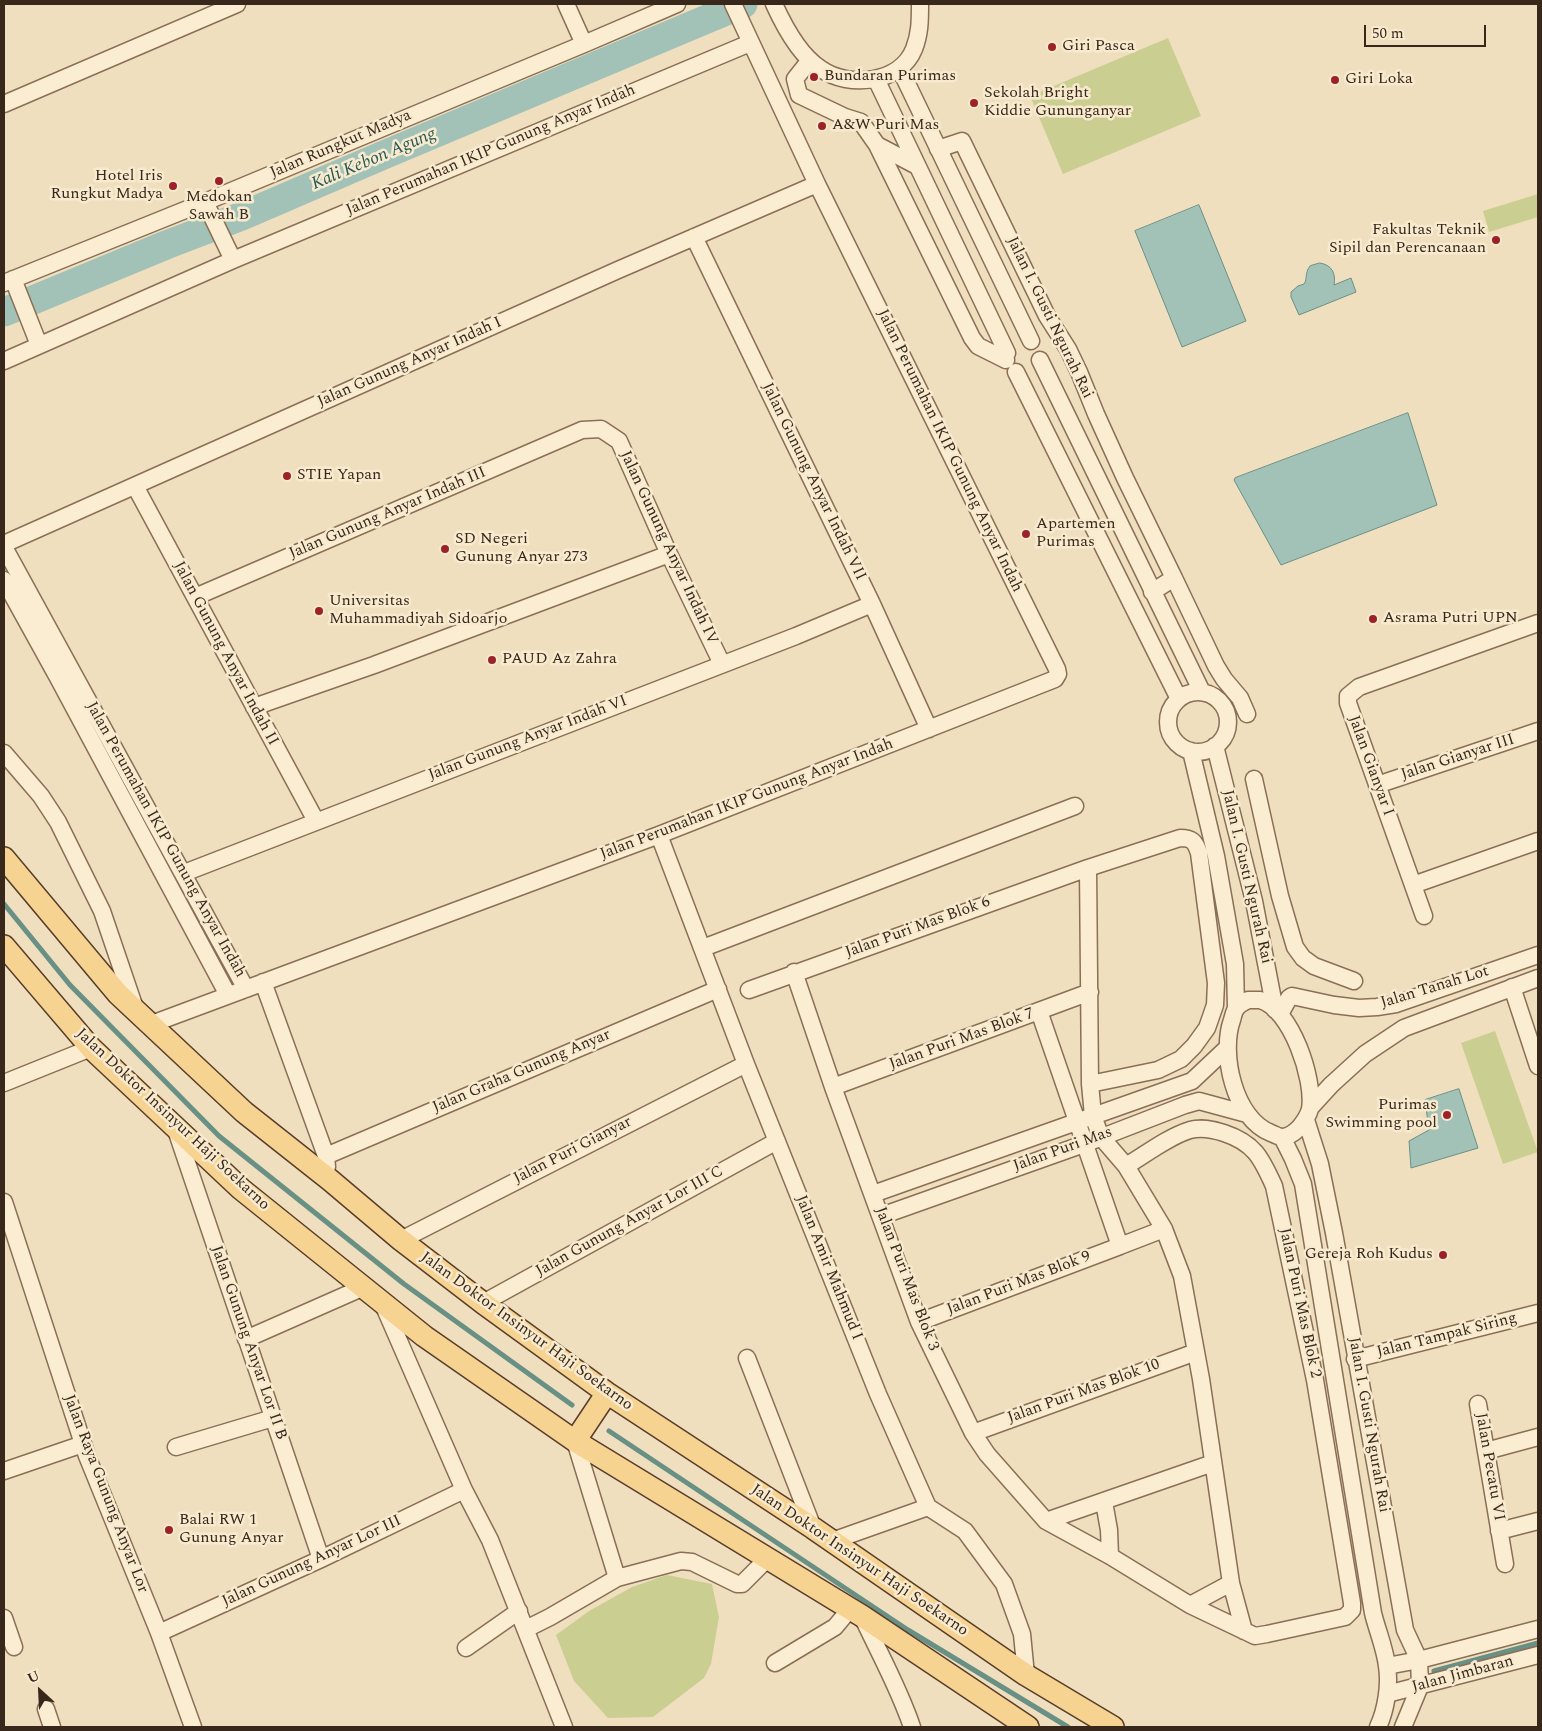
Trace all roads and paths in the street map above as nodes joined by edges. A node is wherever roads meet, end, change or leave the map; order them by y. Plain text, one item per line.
1 (237, 4) edge
2 (566, 4) edge
3 (677, 4) edge
4 (733, 4) edge
5 (920, 4) edge
6 (775, 6) edge
7 (750, 43) junction
8 (584, 44) junction
9 (810, 60) junction
10 (900, 69) junction
11 (876, 79) junction
12 (4, 104) edge
13 (876, 145) junction
14 (938, 148) junction
15 (917, 166) junction
16 (817, 184) junction
17 (207, 206) junction
18 (694, 237) junction
19 (230, 253) junction
20 (11, 284) edge
21 (1031, 341) junction
22 (39, 345) junction
23 (1040, 360) junction
24 (4, 361) edge
25 (1010, 362) junction
26 (582, 430) joint
27 (1125, 478) junction
28 (135, 486) junction
29 (1103, 488) junction
30 (4, 545) edge
31 (669, 554) junction
32 (4, 580) edge
33 (1163, 585) junction
34 (195, 598) junction
35 (872, 604) junction
36 (1538, 623) edge
37 (722, 664) junction
38 (1202, 692) junction
39 (1179, 699) junction
40 (254, 707) junction
41 (1247, 714) dead end
42 (930, 728) junction
43 (1538, 731) edge
44 (1215, 746) junction
45 (1191, 751) junction
46 (4, 753) edge
47 (1254, 779) dead end
48 (1377, 785) junction
49 (1075, 806) dead end
50 (316, 821) junction
51 (659, 835) junction
52 (1538, 841) edge
53 (6, 866) edge
54 (1088, 868) junction
55 (184, 873) junction
56 (1413, 885) junction
57 (1280, 896) junction
58 (1254, 901) junction
59 (1424, 916) dead end
60 (4, 946) edge
61 (703, 948) junction
62 (1538, 955) edge
63 (794, 972) junction
64 (1538, 978) edge
65 (1354, 981) dead end
66 (263, 982) junction
67 (1512, 987) junction
68 (246, 989) junction
69 (718, 989) junction
70 (749, 990) dead end
71 (1090, 992) junction
72 (228, 995) junction
73 (1236, 1008) junction
74 (1039, 1011) junction
75 (1277, 1012) junction
76 (143, 1020) junction
77 (91, 1048) junction
78 (1227, 1048) junction
79 (746, 1064) junction
80 (1538, 1066) edge
81 (1192, 1081) junction
82 (4, 1083) edge
83 (1090, 1084) junction
84 (833, 1087) junction
85 (1151, 1096) junction
86 (1199, 1101) junction
87 (1247, 1114) junction
88 (1308, 1114) junction
89 (1158, 1115) junction
90 (1093, 1116) junction
91 (1076, 1122) junction
92 (176, 1127) junction
93 (1101, 1137) junction
94 (1282, 1137) junction
95 (777, 1141) junction
96 (1084, 1144) junction
97 (326, 1156) junction
98 (1126, 1166) junction
99 (330, 1180) junction
100 (872, 1194) junction
101 (4, 1202) edge
102 (881, 1216) junction
103 (1164, 1229) junction
104 (400, 1240) junction
105 (1120, 1246) junction
106 (11, 1248) edge
107 (364, 1287) junction
108 (381, 1301) junction
109 (484, 1303) junction
110 (1538, 1313) edge
111 (919, 1322) junction
112 (424, 1336) junction
113 (246, 1339) junction
114 (401, 1348) junction
115 (1196, 1352) junction
116 (747, 1358) dead end
117 (1355, 1359) junction
118 (607, 1393) junction
119 (1478, 1404) dead end
120 (273, 1418) junction
121 (973, 1433) junction
122 (1538, 1437) edge
123 (575, 1441) junction
124 (83, 1444) junction
125 (176, 1447) dead end
126 (1486, 1450) junction
127 (1213, 1463) junction
128 (4, 1471) edge
129 (464, 1490) junction
130 (1104, 1502) junction
131 (928, 1507) junction
132 (1046, 1521) junction
133 (1538, 1521) edge
134 (813, 1528) junction
135 (1499, 1531) junction
136 (832, 1541) junction
137 (1110, 1556) junction
138 (768, 1558) junction
139 (320, 1559) junction
140 (1504, 1564) dead end
141 (617, 1578) junction
142 (1231, 1583) junction
143 (1352, 1603) joint
144 (1190, 1605) junction
145 (519, 1611) junction
146 (856, 1612) junction
147 (4, 1618) edge
148 (526, 1629) junction
149 (1538, 1629) edge
150 (1244, 1631) junction
151 (159, 1633) junction
152 (14, 1647) dead end
153 (466, 1648) dead end
154 (1538, 1655) edge
155 (1418, 1660) junction
156 (775, 1663) dead end
157 (1387, 1666) junction
158 (1026, 1675) junction
159 (1420, 1686) junction
160 (1387, 1694) junction
161 (46, 1709) dead end
162 (52, 1727) edge
163 (192, 1727) edge
164 (564, 1727) edge
165 (912, 1727) edge
166 (1028, 1727) edge
167 (1113, 1727) edge
168 (1378, 1727) edge
169 (1403, 1727) edge

1 - 12 street
2 - 8 street
3 - 8 street, Jalan Rungkut Madya
4 - 7 street, Jalan Perumahan IKIP Gunung Anyar Indah
5 - 10 street
6 - 9 street
7 - 16 street, Jalan Perumahan IKIP Gunung Anyar Indah
7 - 19 street, Jalan Perumahan IKIP Gunung Anyar Indah
8 - 17 street, Jalan Rungkut Madya
9 - 11 street
9 - 13 street
10 - 11 street
10 - 14 street, Jalan I. Gusti Ngurah Rai
11 - 15 street
13 - 15 street
13 - 25 street
14 - 21 street, Jalan I. Gusti Ngurah Rai
14 - 27 street, Jalan I. Gusti Ngurah Rai
15 - 25 street
16 - 18 street, Jalan Gunung Anyar Indah I
16 - 42 street, Jalan Perumahan IKIP Gunung Anyar Indah
17 - 19 street
17 - 20 street, Jalan Rungkut Madya
18 - 28 street, Jalan Gunung Anyar Indah I
18 - 35 street, Jalan Gunung Anyar Indah VII
19 - 22 street, Jalan Perumahan IKIP Gunung Anyar Indah
20 - 22 street
21 - 23 street
21 - 25 street
22 - 24 street, Jalan Perumahan IKIP Gunung Anyar Indah
23 - 25 street
23 - 29 street, Jalan I. Gusti Ngurah Rai
25 - 39 street
26 - 31 street, Jalan Gunung Anyar Indah IV
26 - 34 street, Jalan Gunung Anyar Indah III
27 - 29 street
27 - 33 street, Jalan I. Gusti Ngurah Rai
28 - 30 street, Jalan Gunung Anyar Indah I
28 - 34 street, Jalan Gunung Anyar Indah II
29 - 33 street, Jalan I. Gusti Ngurah Rai
30 - 55 street, Jalan Perumahan IKIP Gunung Anyar Indah
31 - 37 street, Jalan Gunung Anyar Indah IV
31 - 40 street
32 - 72 street
33 - 38 street, Jalan I. Gusti Ngurah Rai
33 - 41 street, Jalan I. Gusti Ngurah Rai
34 - 40 street, Jalan Gunung Anyar Indah II
35 - 37 street, Jalan Gunung Anyar Indah VI
35 - 42 street, Jalan Gunung Anyar Indah VII
36 - 48 street, Jalan Gianyar I
37 - 50 street, Jalan Gunung Anyar Indah VI
38 - 39 street
38 - 44 street
39 - 45 street
40 - 50 street, Jalan Gunung Anyar Indah II
42 - 51 street, Jalan Perumahan IKIP Gunung Anyar Indah
43 - 48 street, Jalan Gianyar III
44 - 45 street
44 - 58 street, Jalan I. Gusti Ngurah Rai
45 - 73 street, Jalan I. Gusti Ngurah Rai
46 - 76 street
47 - 57 street
48 - 56 street, Jalan Gianyar I
49 - 61 street
50 - 55 street, Jalan Gunung Anyar Indah VI
51 - 61 street, Jalan Amir Mahmud I
51 - 66 street, Jalan Perumahan IKIP Gunung Anyar Indah
52 - 56 street
53 - 76 main road, Jalan Doktor Insinyur Haji Soekarno
54 - 63 street, Jalan Puri Mas Blok 6
54 - 71 street
54 - 83 street, Jalan Puri Mas Blok 6
55 - 68 street, Jalan Perumahan IKIP Gunung Anyar Indah
56 - 59 street, Jalan Gianyar I
57 - 58 street
57 - 65 street
58 - 75 street, Jalan I. Gusti Ngurah Rai
60 - 77 main road, Jalan Doktor Insinyur Haji Soekarno
61 - 69 street, Jalan Amir Mahmud I
62 - 75 street, Jalan Tanah Lot
63 - 70 street, Jalan Puri Mas Blok 6
63 - 84 street, Jalan Puri Mas Blok 3
64 - 67 street, Jalan Tanah Lot
66 - 68 street, Jalan Perumahan IKIP Gunung Anyar Indah
66 - 97 street
67 - 80 street
67 - 88 street, Jalan Tanah Lot
68 - 72 street
69 - 79 street, Jalan Amir Mahmud I
69 - 97 street, Jalan Graha Gunung Anyar
71 - 74 street, Jalan Puri Mas Blok 7
71 - 83 street
72 - 76 street
73 - 75 street
73 - 78 street
74 - 84 street, Jalan Puri Mas Blok 7
74 - 91 street
75 - 88 street, Jalan I. Gusti Ngurah Rai
76 - 99 main road, Jalan Doktor Insinyur Haji Soekarno
77 - 82 street
77 - 92 main road, Jalan Doktor Insinyur Haji Soekarno
78 - 81 street, Jalan Puri Mas
78 - 87 street
79 - 95 street, Jalan Amir Mahmud I
79 - 104 street, Jalan Puri Gianyar
81 - 85 street, Jalan Puri Mas
81 - 86 street
83 - 90 street
84 - 100 street, Jalan Puri Mas Blok 3
85 - 89 street
85 - 90 street, Jalan Puri Mas
86 - 87 street
86 - 89 street, Jalan Puri Mas
87 - 94 street
88 - 94 street, Jalan Tanah Lot
88 - 117 street, Jalan I. Gusti Ngurah Rai
89 - 93 street, Jalan Puri Mas
90 - 91 street, Jalan Puri Mas
90 - 93 street
91 - 96 street
91 - 100 street, Jalan Puri Mas
92 - 107 main road, Jalan Doktor Insinyur Haji Soekarno
92 - 113 street, Jalan Gunung Anyar Lor II B
93 - 96 street, Jalan Puri Mas
93 - 98 street
94 - 157 street, Jalan I. Gusti Ngurah Rai
95 - 109 street, Jalan Gunung Anyar Lor III C
95 - 131 street, Jalan Amir Mahmud I
96 - 102 street, Jalan Puri Mas
96 - 105 street
97 - 99 street
98 - 103 street
98 - 143 street, Jalan Puri Mas Blok 2
99 - 104 main road, Jalan Doktor Insinyur Haji Soekarno
100 - 102 street, Jalan Puri Mas Blok 3
101 - 106 street, Jalan Raya Gunung Anyar Lor
102 - 111 street, Jalan Puri Mas Blok 3
103 - 105 street, Jalan Puri Mas Blok 9
103 - 115 street
104 - 109 main road, Jalan Doktor Insinyur Haji Soekarno
105 - 111 street, Jalan Puri Mas Blok 9
106 - 124 street, Jalan Raya Gunung Anyar Lor
107 - 108 main road, Jalan Doktor Insinyur Haji Soekarno
107 - 113 street
108 - 112 main road, Jalan Doktor Insinyur Haji Soekarno
108 - 114 street
109 - 118 main road, Jalan Doktor Insinyur Haji Soekarno
110 - 117 street, Jalan Tampak Siring
111 - 121 street, Jalan Puri Mas Blok 3
112 - 114 street
112 - 123 main road, Jalan Doktor Insinyur Haji Soekarno
113 - 120 street, Jalan Gunung Anyar Lor II B
114 - 129 street
115 - 121 street, Jalan Puri Mas Blok 10
115 - 127 street
116 - 134 street
117 - 155 street, Jalan I. Gusti Ngurah Rai
118 - 123 main road
118 - 134 main road, Jalan Doktor Insinyur Haji Soekarno
119 - 126 street, Jalan Pecatu VI
120 - 125 street
120 - 139 street, Jalan Gunung Anyar Lor II B
121 - 132 street, Jalan Puri Mas Blok 3
122 - 126 street
123 - 138 main road, Jalan Doktor Insinyur Haji Soekarno
123 - 141 street
124 - 128 street
124 - 151 street, Jalan Raya Gunung Anyar Lor
126 - 135 street, Jalan Pecatu VI
127 - 130 street
127 - 142 street
129 - 139 street, Jalan Gunung Anyar Lor III
129 - 145 street
130 - 132 street
130 - 137 street
131 - 136 street
131 - 158 street
132 - 137 street, Jalan Puri Mas Blok 3
133 - 135 street, Jalan Pecatu VI
134 - 136 main road, Jalan Doktor Insinyur Haji Soekarno
135 - 140 street, Jalan Pecatu VI
136 - 158 main road, Jalan Doktor Insinyur Haji Soekarno
137 - 144 street, Jalan Puri Mas Blok 3
138 - 141 street
138 - 146 main road, Jalan Doktor Insinyur Haji Soekarno
139 - 151 street, Jalan Gunung Anyar Lor III
141 - 148 street
142 - 144 street
142 - 150 street
143 - 150 street, Jalan Puri Mas Blok 3
144 - 150 street, Jalan Puri Mas Blok 3
145 - 148 street
145 - 153 street
146 - 156 street
146 - 165 street
146 - 166 main road, Jalan Doktor Insinyur Haji Soekarno
147 - 152 street
148 - 164 street
149 - 155 street, Jalan Jimbaran
151 - 163 street, Jalan Raya Gunung Anyar Lor
154 - 159 street, Jalan Jimbaran
155 - 157 street, Jalan Jimbaran
155 - 159 street, Jalan I. Gusti Ngurah Rai
157 - 160 street, Jalan I. Gusti Ngurah Rai
158 - 167 main road, Jalan Doktor Insinyur Haji Soekarno
159 - 160 street, Jalan Jimbaran
159 - 169 street, Jalan I. Gusti Ngurah Rai
160 - 168 street, Jalan I. Gusti Ngurah Rai
161 - 162 street

